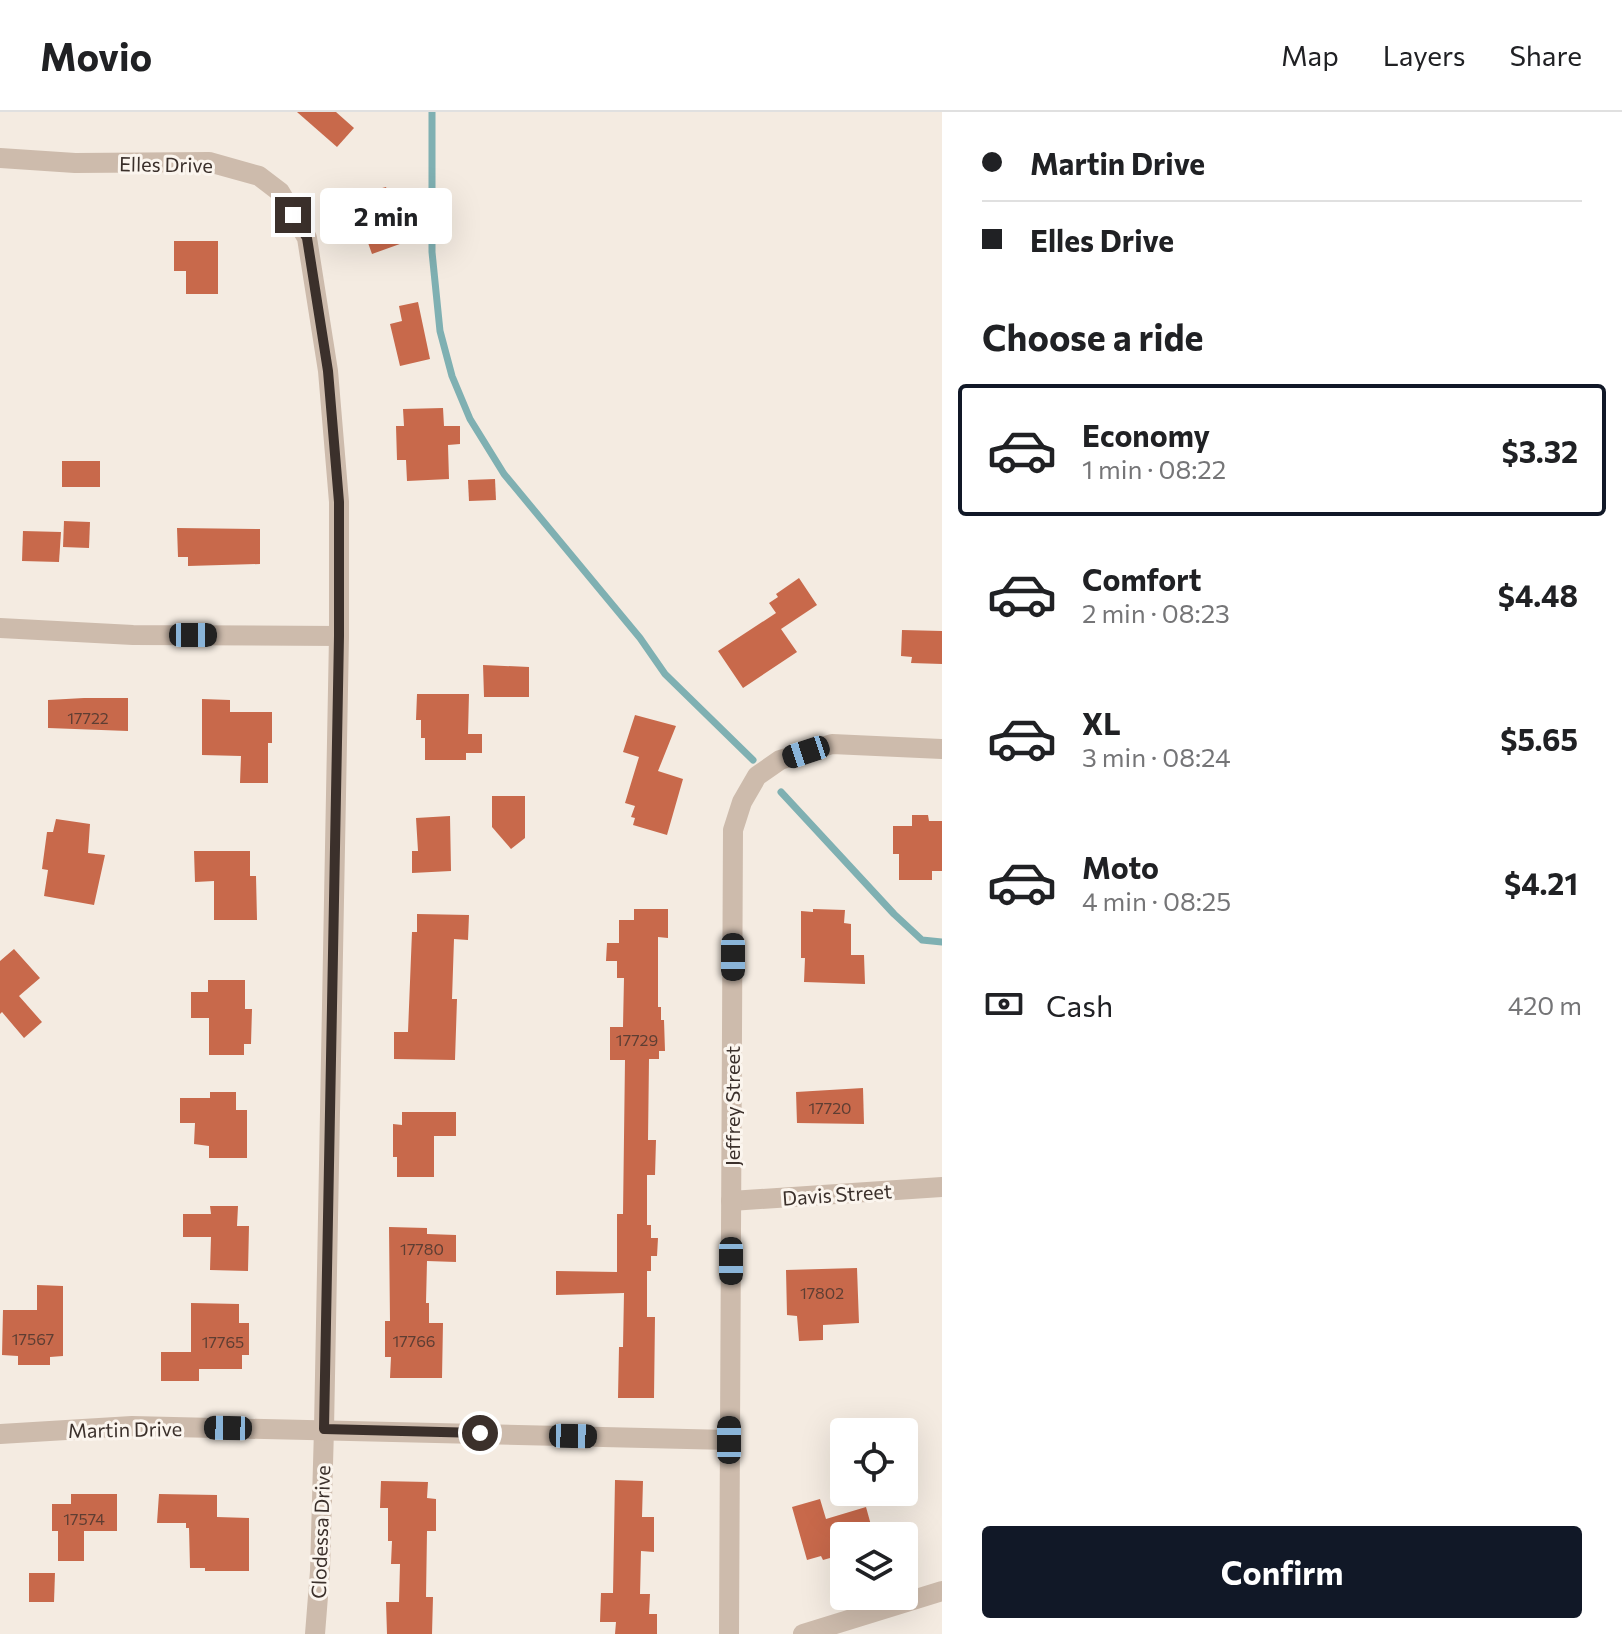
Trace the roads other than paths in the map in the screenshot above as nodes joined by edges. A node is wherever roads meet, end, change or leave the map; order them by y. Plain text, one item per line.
1 (0, 158) edge
2 (0, 628) edge
3 (339, 636) junction
4 (942, 749) edge
5 (942, 1187) edge
6 (731, 1201) junction
7 (324, 1429) junction
8 (0, 1434) edge
9 (729, 1440) junction
10 (942, 1591) edge
11 (315, 1634) edge
12 (729, 1634) edge
13 (803, 1634) edge

1 - 3 street, Elles Drive
2 - 3 street
3 - 7 street, Elles Drive
4 - 6 street, Jeffrey Street
5 - 6 street, Davis Street
6 - 9 street, Jeffrey Street
7 - 8 street, Martin Drive
7 - 9 street, Martin Drive
7 - 11 street, Clodessa Drive
9 - 12 street, Jeffrey Street
10 - 13 street

